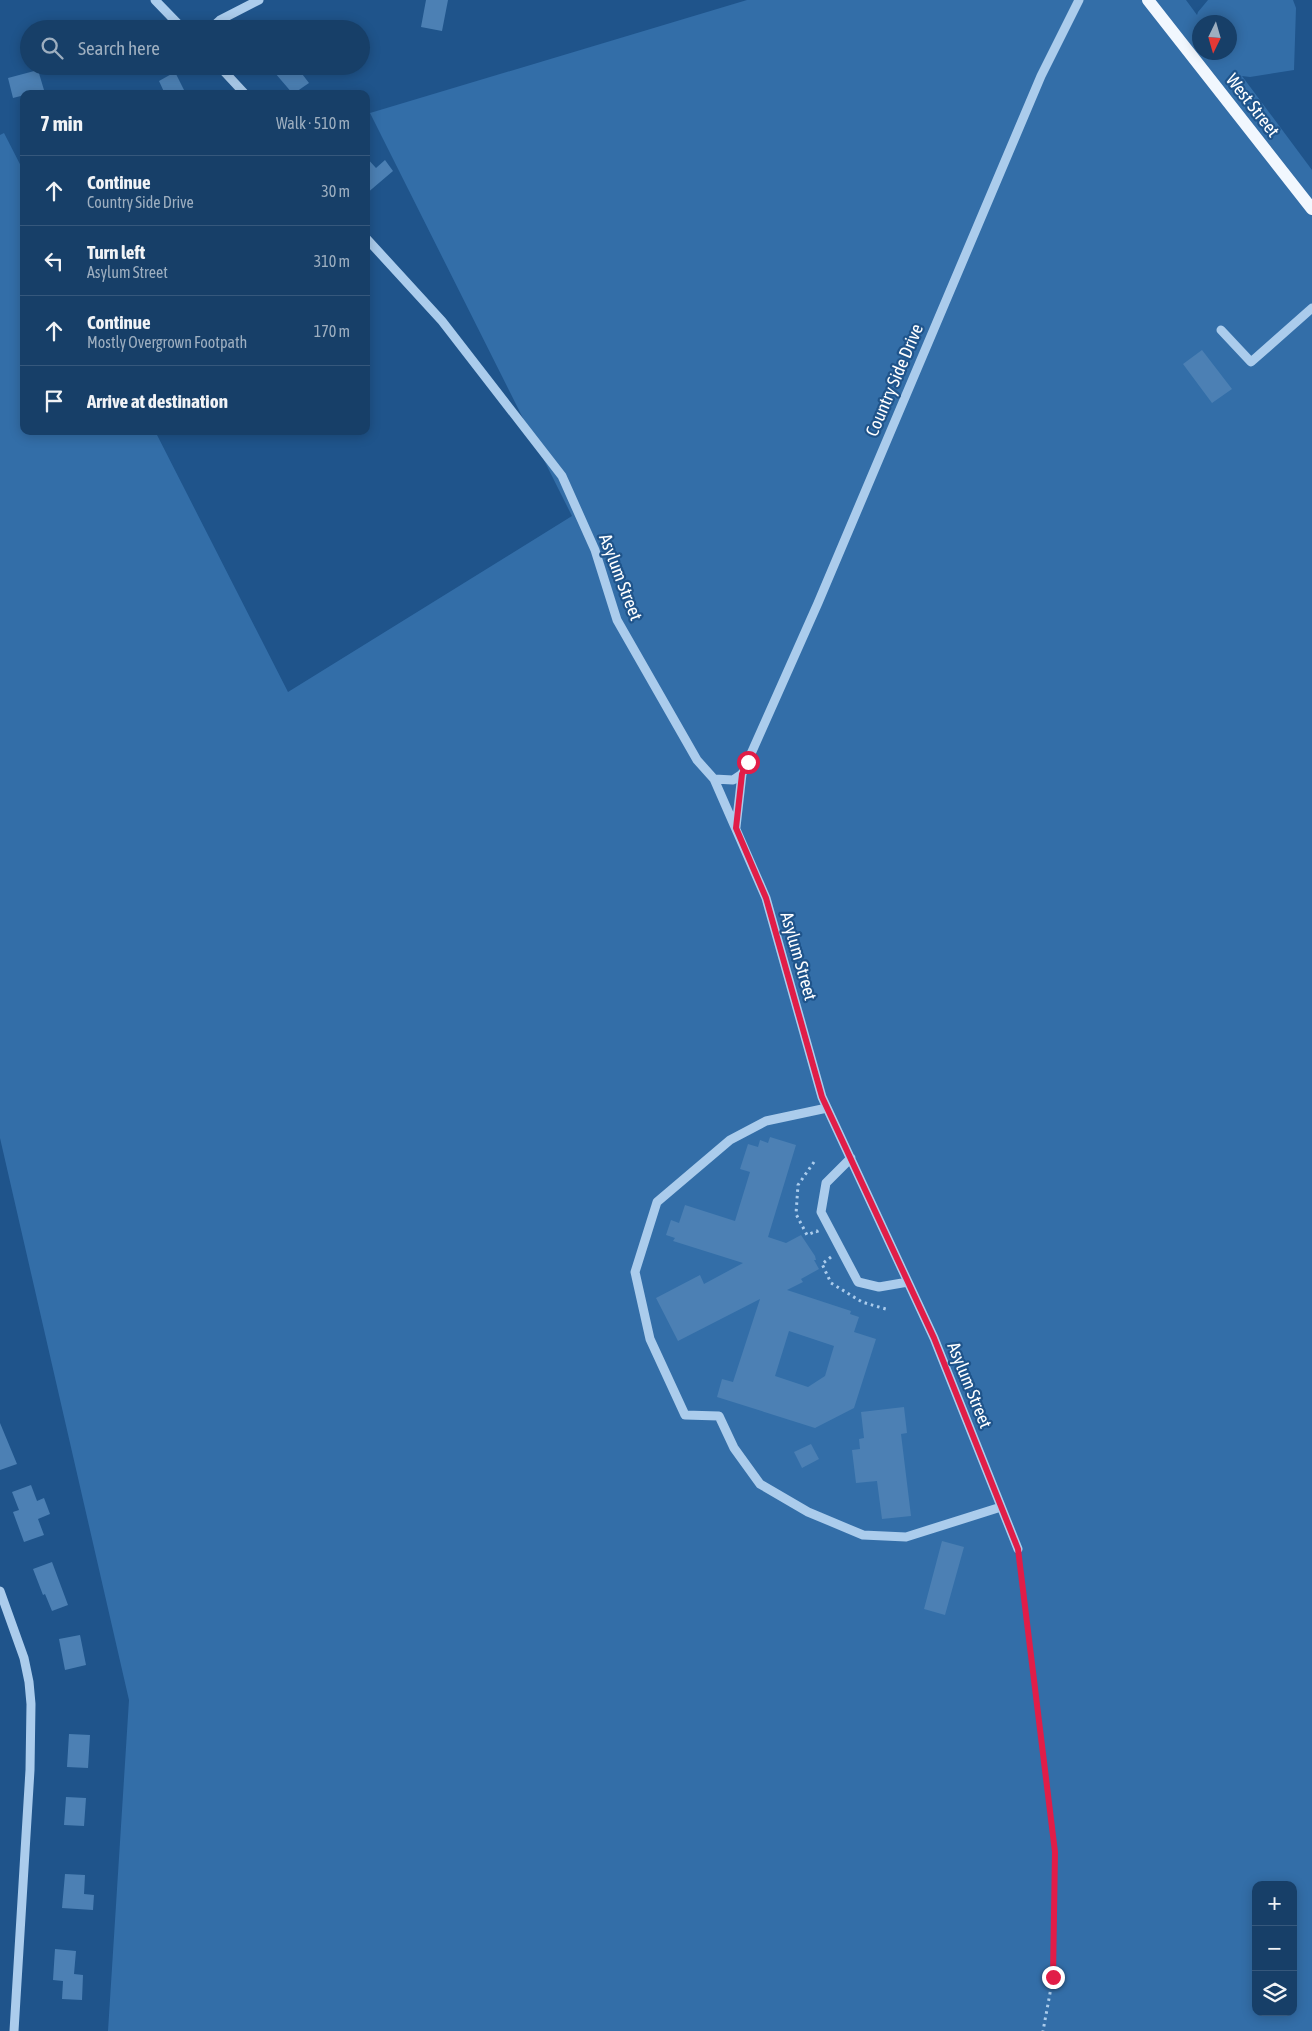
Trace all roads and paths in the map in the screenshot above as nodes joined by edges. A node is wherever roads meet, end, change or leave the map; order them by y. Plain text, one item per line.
1 (155, 0) edge
2 (260, 0) edge
3 (1079, 0) edge
4 (1148, 0) edge
5 (174, 20) edge
6 (220, 20) edge
7 (227, 75) edge
8 (241, 90) edge
9 (1312, 209) edge
10 (370, 242) edge
11 (1312, 308) edge
12 (1221, 330) dead end
13 (742, 774) junction
14 (714, 779) junction
15 (736, 828) junction
16 (827, 1108) junction
17 (850, 1158) junction
18 (908, 1282) junction
19 (1001, 1507) junction
20 (1018, 1549) joint
21 (0, 1591) edge
22 (14, 2031) edge
23 (1043, 2031) edge

1 - 5 street
2 - 6 street
3 - 13 street, Country Side Drive
4 - 9 main road, West Street
7 - 8 street
10 - 14 street, Asylum Street
11 - 12 street
13 - 14 street
13 - 15 street, Country Side Drive
14 - 15 street, Asylum Street
15 - 16 street, Asylum Street
16 - 17 street, Asylum Street
16 - 19 street
17 - 18 street, Asylum Street
17 - 18 street
18 - 19 street, Asylum Street
19 - 20 street, Asylum Street
20 - 23 path
21 - 22 street

